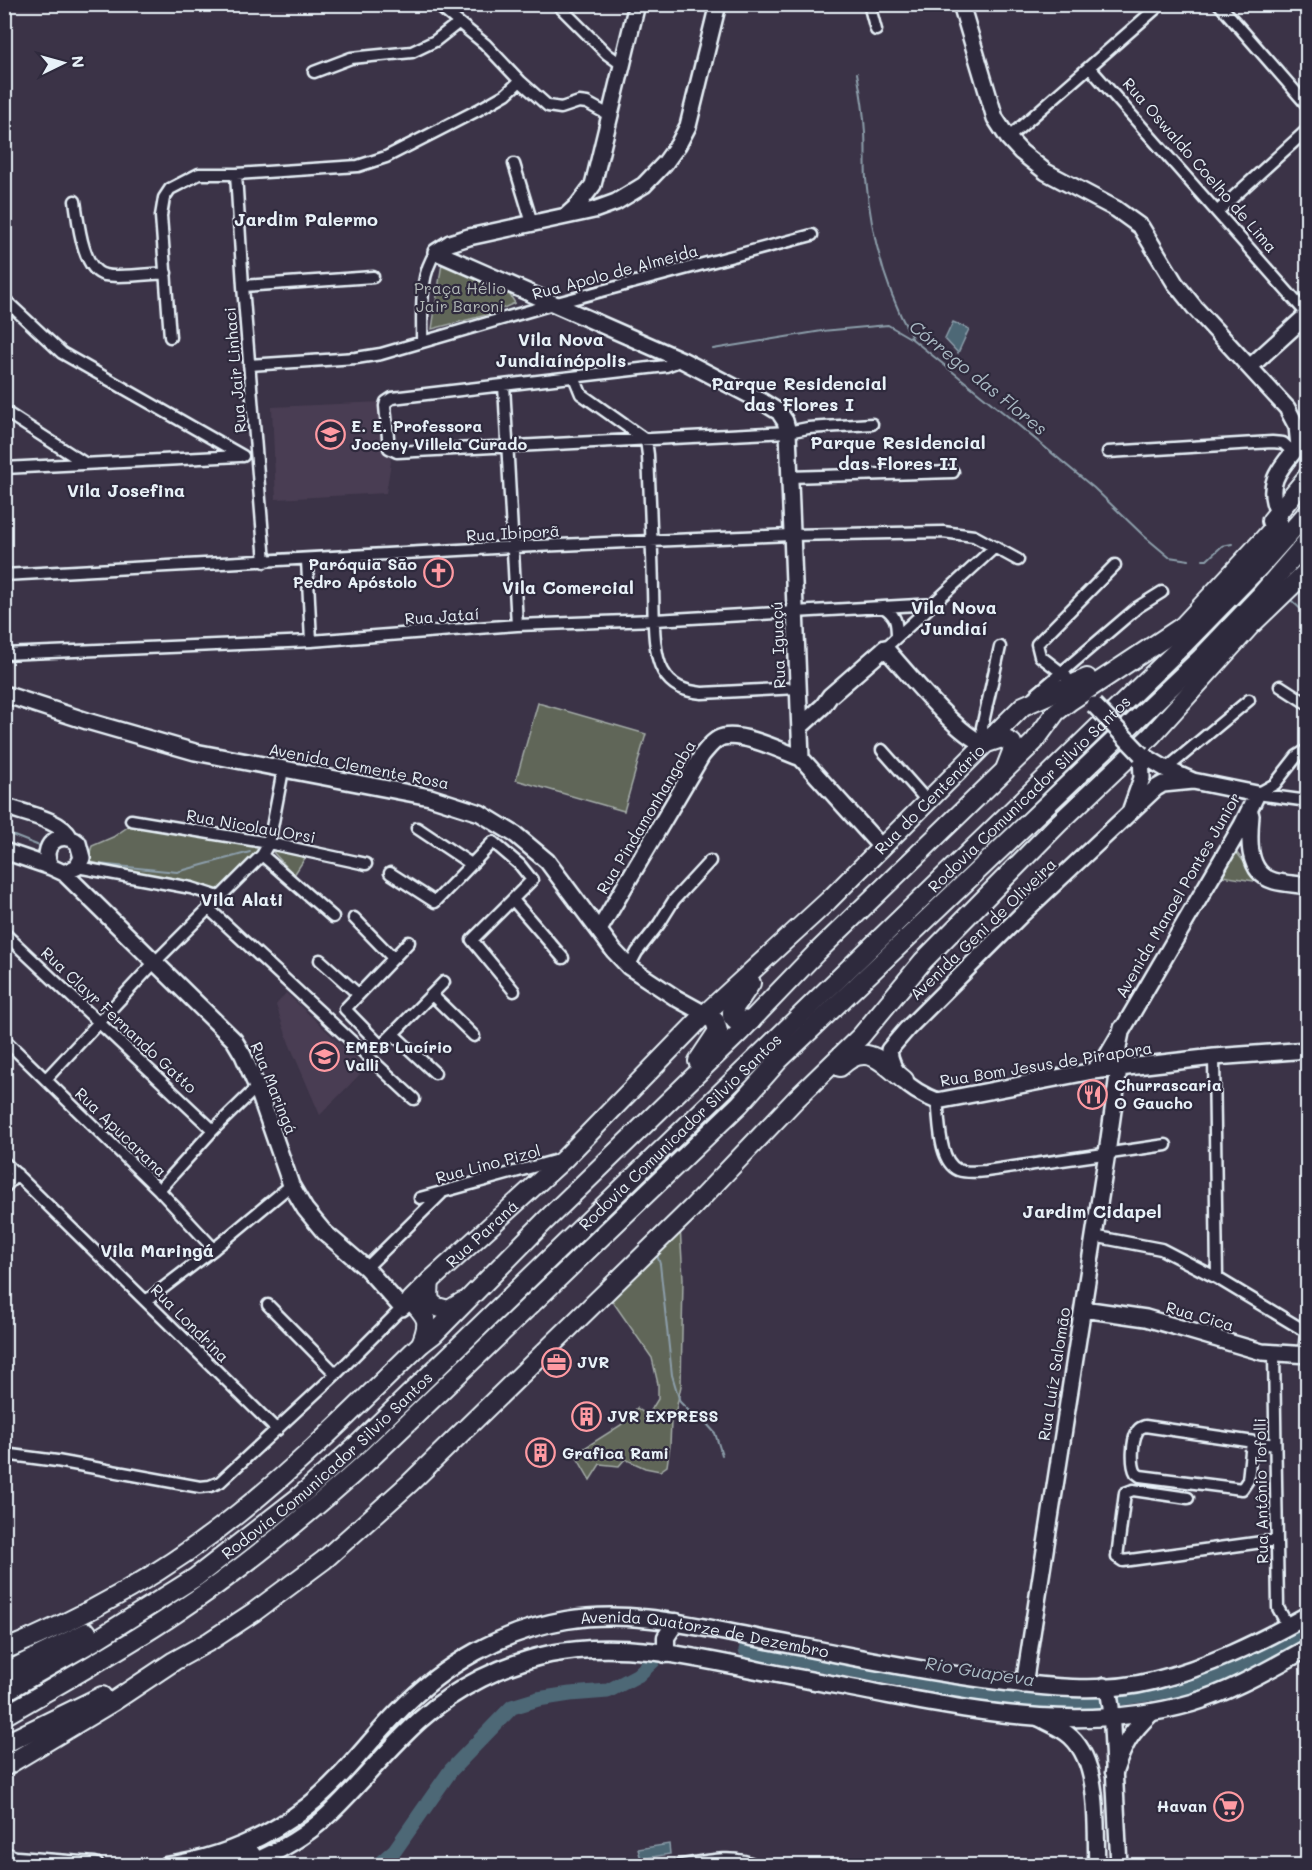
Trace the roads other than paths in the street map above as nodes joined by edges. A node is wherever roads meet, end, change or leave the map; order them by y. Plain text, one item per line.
1 (436, 4) edge
2 (637, 4) edge
3 (718, 4) edge
4 (869, 4) edge
5 (962, 4) edge
6 (1161, 4) edge
7 (1219, 4) edge
8 (558, 5) edge
9 (458, 23) junction
10 (876, 30) dead end
11 (621, 64) junction
12 (1089, 67) junction
13 (314, 72) dead end
14 (520, 81) junction
15 (1308, 106) edge
16 (609, 116) junction
17 (1308, 129) edge
18 (1008, 138) junction
19 (514, 164) dead end
20 (236, 174) junction
21 (593, 185) junction
22 (75, 201) dead end
23 (616, 202) junction
24 (1217, 213) junction
25 (567, 214) junction
26 (532, 223) junction
27 (812, 235) dead end
28 (436, 252) junction
29 (166, 273) junction
30 (373, 277) dead end
31 (243, 286) junction
32 (4, 299) edge
33 (554, 304) junction
34 (1308, 314) edge
35 (170, 337) dead end
36 (422, 341) junction
37 (682, 360) junction
38 (249, 365) junction
39 (1251, 366) junction
40 (574, 377) junction
41 (504, 385) junction
42 (1287, 408) junction
43 (4, 411) edge
44 (1308, 416) edge
45 (872, 424) dead end
46 (788, 432) junction
47 (646, 440) junction
48 (1300, 444) edge
49 (508, 446) junction
50 (1108, 452) dead end
51 (243, 456) junction
52 (258, 460) junction
53 (86, 464) junction
54 (4, 468) edge
55 (953, 472) dead end
56 (1308, 476) edge
57 (789, 477) junction
58 (1278, 512) junction
59 (1308, 512) edge
60 (791, 535) junction
61 (1308, 540) edge
62 (652, 542) junction
63 (513, 547) junction
64 (995, 547) junction
65 (1308, 552) edge
66 (307, 560) junction
67 (1018, 560) dead end
68 (265, 562) junction
69 (1115, 565) dead end
70 (1308, 570) edge
71 (4, 575) edge
72 (1162, 592) dead end
73 (1259, 597) junction
74 (935, 604) junction
75 (883, 607) junction
76 (795, 612) junction
77 (655, 620) junction
78 (517, 625) junction
79 (897, 637) junction
80 (311, 641) junction
81 (1000, 647) dead end
82 (885, 648) junction
83 (4, 654) edge
84 (1060, 672) junction
85 (1280, 686) dead end
86 (798, 688) junction
87 (4, 694) edge
88 (1081, 695) junction
89 (830, 696) junction
90 (1249, 700) dead end
91 (1308, 704) edge
92 (1023, 706) junction
93 (800, 728) junction
94 (984, 744) junction
95 (1308, 749) edge
96 (882, 750) dead end
97 (1141, 754) junction
98 (801, 758) junction
99 (1006, 767) junction
100 (1166, 769) junction
101 (283, 770) junction
102 (1193, 781) junction
103 (1254, 801) junction
104 (1308, 801) edge
105 (928, 802) junction
106 (4, 806) edge
107 (1130, 812) junction
108 (30, 816) junction
109 (131, 820) dead end
110 (417, 828) dead end
111 (70, 838) junction
112 (52, 842) junction
113 (268, 843) junction
114 (531, 846) junction
115 (882, 848) junction
116 (4, 851) edge
117 (509, 854) junction
118 (262, 855) junction
119 (710, 861) dead end
120 (366, 864) dead end
121 (471, 864) junction
122 (520, 865) junction
123 (64, 869) junction
124 (390, 873) dead end
125 (1308, 886) edge
126 (219, 897) junction
127 (513, 900) junction
128 (208, 908) junction
129 (333, 917) dead end
130 (354, 918) dead end
131 (599, 930) junction
132 (4, 933) edge
133 (791, 936) junction
134 (409, 942) dead end
135 (393, 958) junction
136 (563, 958) dead end
137 (320, 960) dead end
138 (154, 963) junction
139 (629, 967) junction
140 (444, 982) dead end
141 (514, 992) dead end
142 (358, 994) junction
143 (432, 995) junction
144 (705, 1014) junction
145 (751, 1021) junction
146 (100, 1022) junction
147 (357, 1023) junction
148 (1122, 1028) junction
149 (393, 1034) junction
150 (369, 1035) junction
151 (345, 1036) junction
152 (474, 1036) dead end
153 (4, 1039) edge
154 (357, 1047) junction
155 (1308, 1050) edge
156 (1214, 1057) junction
157 (1119, 1068) junction
158 (1094, 1071) junction
159 (435, 1073) dead end
160 (45, 1079) junction
161 (904, 1080) junction
162 (260, 1094) junction
163 (414, 1099) dead end
164 (796, 1099) junction
165 (937, 1101) junction
166 (657, 1112) junction
167 (213, 1130) junction
168 (1166, 1144) dead end
169 (1107, 1153) junction
170 (564, 1159) junction
171 (4, 1161) edge
172 (17, 1174) junction
173 (291, 1185) junction
174 (4, 1188) edge
175 (159, 1190) junction
176 (444, 1191) junction
177 (420, 1198) dead end
178 (1093, 1236) junction
179 (214, 1249) junction
180 (366, 1268) junction
181 (1217, 1278) junction
182 (430, 1281) junction
183 (480, 1288) junction
184 (146, 1301) junction
185 (407, 1304) junction
186 (268, 1305) dead end
187 (1083, 1309) junction
188 (1308, 1309) edge
189 (449, 1310) junction
190 (425, 1315) junction
191 (1305, 1331) junction
192 (421, 1344) junction
193 (1274, 1354) junction
194 (1306, 1355) edge
195 (336, 1374) junction
196 (277, 1430) junction
197 (1252, 1442) junction
198 (1275, 1445) junction
199 (4, 1454) edge
200 (1188, 1498) dead end
201 (1277, 1540) junction
202 (147, 1607) junction
203 (1308, 1615) edge
204 (676, 1622) junction
205 (1288, 1626) junction
206 (735, 1634) junction
207 (1308, 1648) edge
208 (4, 1650) edge
209 (666, 1654) junction
210 (174, 1661) junction
211 (722, 1662) junction
212 (4, 1673) edge
213 (1024, 1685) junction
214 (4, 1692) edge
215 (1109, 1701) junction
216 (1152, 1712) junction
217 (4, 1716) edge
218 (1039, 1718) junction
219 (4, 1744) edge
220 (358, 1756) junction
221 (4, 1767) edge
222 (1114, 1772) junction
223 (1115, 1796) junction
224 (1094, 1803) junction
225 (293, 1817) junction
226 (327, 1817) junction
227 (7, 1858) edge
228 (95, 1866) edge
229 (166, 1866) edge
230 (225, 1866) edge
231 (244, 1866) edge
232 (677, 1866) edge
233 (757, 1866) edge
234 (1097, 1866) edge
235 (1119, 1866) edge

1 - 9 street
2 - 11 street
3 - 23 street
4 - 10 street
5 - 18 street
6 - 12 street
7 - 15 street
8 - 11 street
9 - 13 street
9 - 14 street
11 - 16 street
12 - 18 street
12 - 24 street, Rua Oswaldo Coelho de Lima
14 - 16 street
14 - 20 street
16 - 21 street
17 - 24 street
18 - 39 street
19 - 26 street
20 - 29 street
20 - 31 street, Rua Jair Linhaci
21 - 23 street
21 - 25 street
22 - 29 street
23 - 25 street
24 - 34 street, Rua Oswaldo Coelho de Lima
25 - 26 street
26 - 28 street
27 - 33 street, Rua Apolo de Almeida
28 - 33 street
28 - 36 street
29 - 35 street
30 - 31 street
31 - 38 street, Rua Jair Linhaci
32 - 51 street
33 - 36 street, Rua Apolo de Almeida
33 - 37 street
34 - 39 street
36 - 38 street, Rua Apolo de Almeida
37 - 40 street
37 - 46 street, Rua Iguaçú
38 - 52 street, Rua Jair Linhaci
39 - 42 street
40 - 41 street
40 - 47 street
41 - 49 street
41 - 49 street
42 - 44 street
42 - 48 street
43 - 53 street
45 - 46 street
46 - 47 street
46 - 57 street, Rua Iguaçú
47 - 49 street
47 - 62 street
48 - 50 street
48 - 58 street
49 - 63 street
51 - 52 street
51 - 53 street
52 - 68 street, Rua Jair Linhaci
53 - 54 street
55 - 57 street
56 - 58 highway
57 - 60 street, Rua Iguaçú
58 - 88 highway
59 - 202 highway, Rodovia Comunicador Silvio Santos
60 - 62 street, Rua Ibiporã
60 - 64 street, Rua Ibiporã
60 - 76 street, Rua Iguaçú
61 - 73 highway, Rodovia Comunicador Silvio Santos
62 - 63 street, Rua Ibiporã
62 - 77 street
63 - 66 street, Rua Ibiporã
63 - 78 street
64 - 67 street, Rua Ibiporã
64 - 74 street
65 - 73 highway
66 - 68 street, Rua Ibiporã
66 - 80 street
68 - 71 street, Rua Ibiporã
69 - 84 street
70 - 164 highway
72 - 84 street, Rua do Centenário
73 - 217 highway, Rodovia Comunicador Silvio Santos
74 - 75 street, Rua Jataí
74 - 79 street
75 - 76 street, Rua Jataí
75 - 79 street
76 - 77 street, Rua Jataí
76 - 86 street, Rua Iguaçú
77 - 78 street, Rua Jataí
77 - 86 street
78 - 80 street, Rua Jataí
79 - 82 street
80 - 83 street, Rua Jataí
81 - 94 street
82 - 89 street
82 - 94 street
84 - 88 street
84 - 92 street, Rua do Centenário
85 - 91 street
86 - 89 street
86 - 93 street, Rua Iguaçú
87 - 101 street, Avenida Clemente Rosa
88 - 92 highway
88 - 97 street, bridge
88 - 99 highway
89 - 93 street
90 - 100 street
92 - 94 highway, Rua do Centenário
93 - 98 street, Rua Iguaçú
94 - 99 highway
94 - 105 highway, Rua do Centenário
95 - 103 street, Avenida Manoel Pontes Junior
96 - 105 street
97 - 100 street
97 - 107 street
98 - 115 street
98 - 131 street, Rua Pindamonhangaba
99 - 145 highway
100 - 102 street
101 - 113 street
101 - 114 street, Avenida Clemente Rosa
102 - 103 street
102 - 107 street, Avenida Geni de Oliveira
103 - 104 street
103 - 125 street
103 - 148 street, Avenida Manoel Pontes Junior
105 - 115 highway, Rua do Centenário
106 - 108 street
107 - 161 street, Avenida Geni de Oliveira
108 - 111 street
108 - 112 street
109 - 113 street, Rua Nicolau Orsi
110 - 121 street
111 - 112 street
111 - 123 street
112 - 123 street
113 - 118 street
113 - 120 street, Rua Nicolau Orsi
114 - 117 street
114 - 122 street
114 - 131 street, Avenida Clemente Rosa
115 - 133 highway, Rua do Centenário
116 - 123 street
117 - 121 street
117 - 122 street
118 - 126 street
118 - 129 street
119 - 139 street
121 - 124 street
122 - 127 street
123 - 126 street
123 - 138 street, Rua Maringá
126 - 128 street
127 - 136 street
127 - 141 street
128 - 138 street
128 - 151 street
130 - 135 street
131 - 139 street, Avenida Clemente Rosa
132 - 146 street, Rua Clayr Fernando Gatto
133 - 144 highway, Rua do Centenário
133 - 145 highway
134 - 135 street
135 - 142 street
137 - 142 street
138 - 146 street
138 - 162 street, Rua Maringá
139 - 144 street, Avenida Clemente Rosa
140 - 143 street
142 - 147 street
143 - 149 street
143 - 152 street
144 - 166 highway
144 - 170 highway, Rua Paraná
145 - 166 highway
146 - 160 street
146 - 167 street, Rua Clayr Fernando Gatto
147 - 150 street
147 - 151 street
148 - 157 street, Rua Luíz Salomão
148 - 158 street, Avenida Manoel Pontes Junior
149 - 150 street
149 - 159 street
150 - 154 street
151 - 154 street
153 - 160 street, Rua Apucarana
154 - 163 street
155 - 156 street, Rua Bom Jesus de Pirapora
156 - 157 street, Rua Bom Jesus de Pirapora
156 - 181 street
157 - 158 street, Rua Bom Jesus de Pirapora
157 - 169 street, Rua Luíz Salomão
158 - 165 street, Rua Bom Jesus de Pirapora
160 - 175 street, Rua Apucarana
161 - 164 highway
161 - 165 street, Rua Bom Jesus de Pirapora
162 - 167 street
162 - 173 street, Rua Maringá
164 - 210 highway
165 - 169 street
166 - 183 highway
167 - 175 street
168 - 169 street
169 - 178 street, Rua Luíz Salomão
170 - 176 street, Rua Lino Pizol
170 - 182 highway, Rua Paraná
171 - 172 street, Rua Londrina
172 - 174 street
172 - 184 street, Rua Londrina
173 - 179 street
173 - 180 street, Rua Maringá
175 - 179 street, Rua Apucarana
176 - 177 street, Rua Lino Pizol
176 - 180 street
178 - 181 street
178 - 187 street, Rua Luíz Salomão
179 - 184 street
180 - 185 street, Rua Maringá
181 - 191 street
182 - 185 highway, Rua Paraná
182 - 189 highway
183 - 189 highway
183 - 192 highway
184 - 196 street, Rua Londrina
185 - 190 highway
185 - 195 street, Rua Paraná
186 - 195 street
187 - 193 street, Rua Cica
187 - 213 street, Rua Luíz Salomão
188 - 191 street
189 - 190 highway
190 - 192 highway
191 - 194 street
192 - 208 highway
193 - 194 street, Rua Cica
193 - 198 street, Rua Antônio Tofolli
195 - 196 street, Rua Paraná
196 - 199 street, Rua Paraná
197 - 197 street
197 - 198 street
198 - 201 street, Rua Antônio Tofolli
200 - 201 street
201 - 205 street, Rua Antônio Tofolli
202 - 212 highway
202 - 214 highway, Rodovia Comunicador Silvio Santos
203 - 205 main road, Avenida Quatorze de Dezembro
204 - 206 main road, Avenida Quatorze de Dezembro
204 - 209 main road
204 - 220 main road, Avenida Quatorze de Dezembro
205 - 215 main road, Avenida Quatorze de Dezembro
206 - 211 main road
206 - 213 main road, Avenida Quatorze de Dezembro
207 - 216 main road, Avenida Quatorze de Dezembro
209 - 211 main road, Avenida Quatorze de Dezembro
209 - 226 main road, Avenida Quatorze de Dezembro
210 - 219 highway
210 - 221 highway
211 - 218 main road, Avenida Quatorze de Dezembro
213 - 215 main road, Avenida Quatorze de Dezembro
215 - 216 main road, Avenida Quatorze de Dezembro
215 - 218 main road, Avenida Quatorze de Dezembro
215 - 222 street
216 - 222 main road
218 - 224 street
220 - 225 main road, Avenida Quatorze de Dezembro
220 - 226 main road
222 - 223 street
223 - 224 street
223 - 235 street
224 - 234 street
225 - 229 main road, Avenida Quatorze de Dezembro
225 - 230 main road
226 - 231 main road, Avenida Quatorze de Dezembro
227 - 228 main road
232 - 233 street

